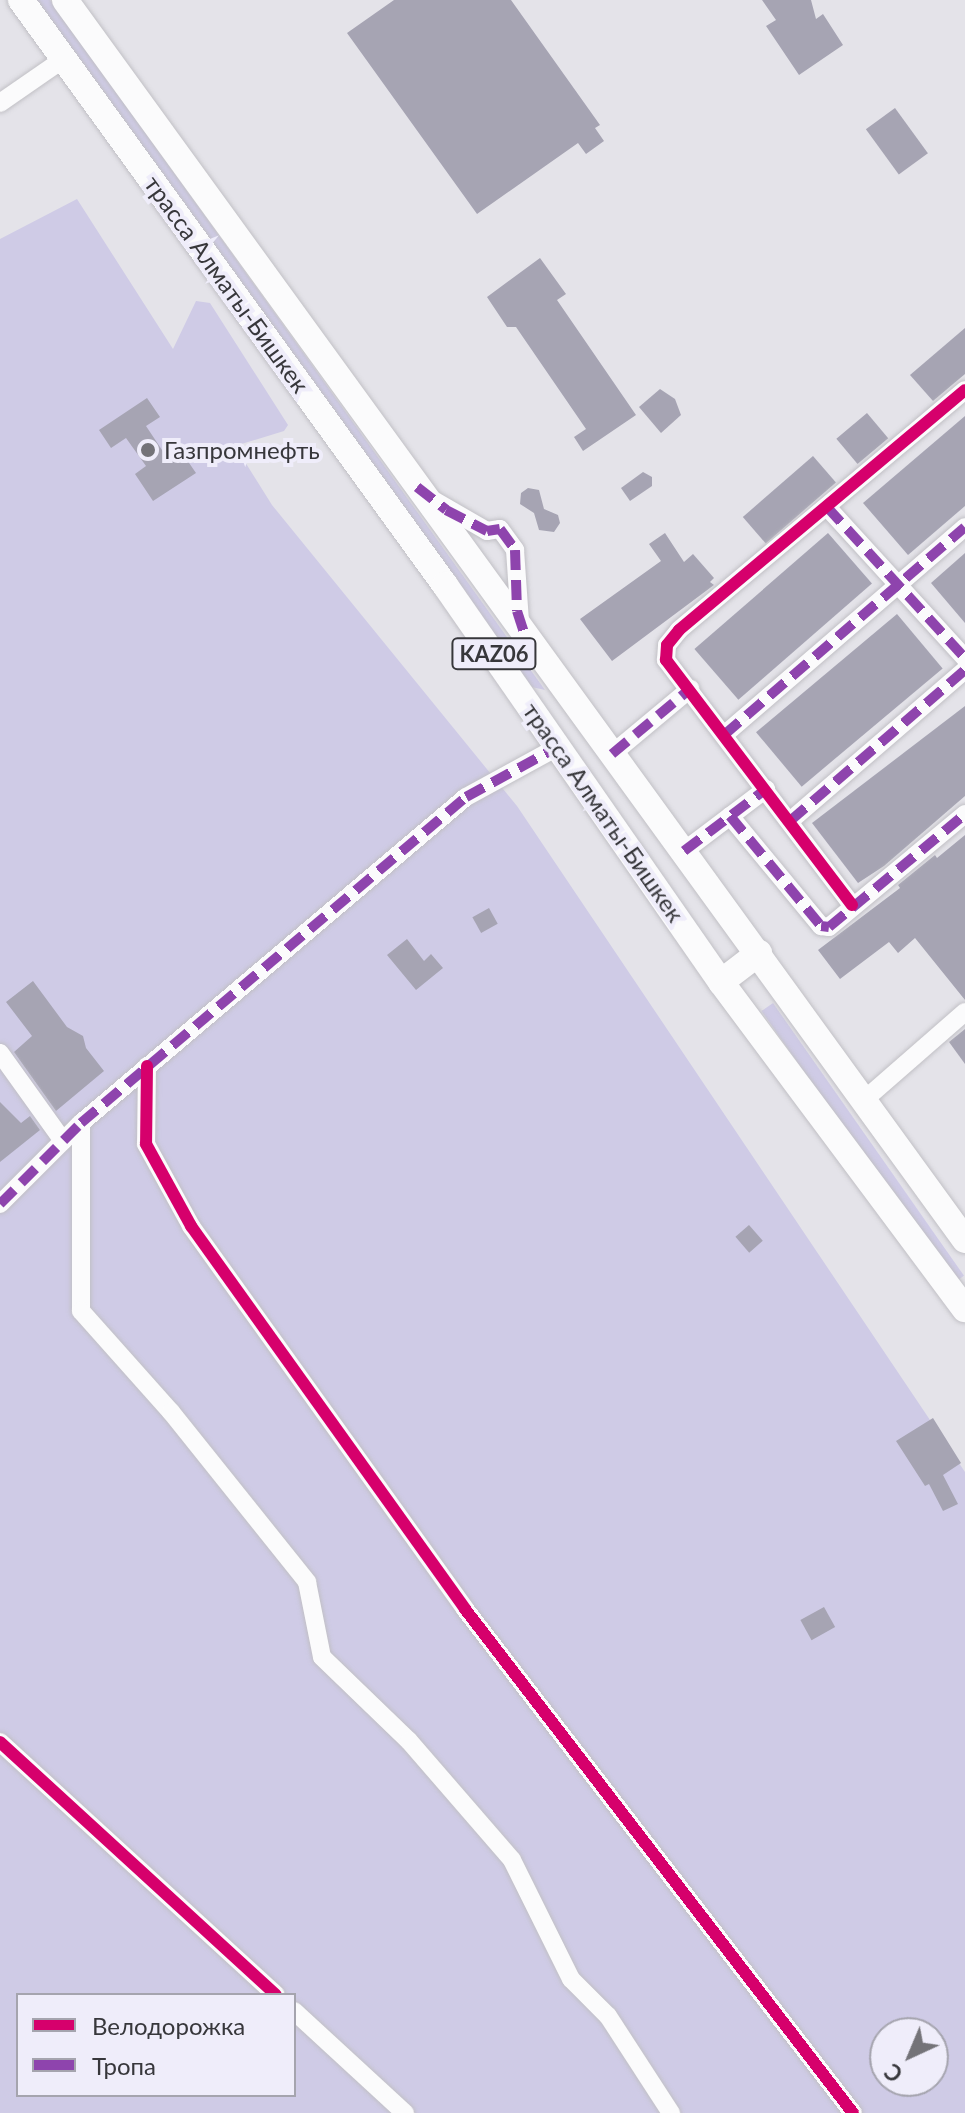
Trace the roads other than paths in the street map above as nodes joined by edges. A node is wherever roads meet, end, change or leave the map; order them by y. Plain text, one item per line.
1 (21, 0) edge
2 (65, 0) edge
3 (65, 58) junction
4 (0, 103) edge
5 (965, 390) edge
6 (417, 487) junction
7 (827, 507) junction
8 (965, 527) edge
9 (898, 584) junction
10 (525, 635) junction
11 (965, 658) edge
12 (965, 670) edge
13 (690, 689) junction
14 (724, 735) junction
15 (559, 746) junction
16 (612, 754) junction
17 (766, 789) junction
18 (965, 814) edge
19 (730, 816) junction
20 (790, 821) junction
21 (684, 851) junction
22 (852, 905) junction
23 (759, 953) junction
24 (721, 982) junction
25 (965, 1012) edge
26 (0, 1053) edge
27 (147, 1066) junction
28 (864, 1100) junction
29 (81, 1123) junction
30 (63, 1141) junction
31 (0, 1204) edge
32 (965, 1240) edge
33 (965, 1309) edge
34 (0, 1742) edge
35 (274, 1993) edge
36 (296, 2013) edge
37 (405, 2113) edge
38 (671, 2113) edge
39 (853, 2113) edge

1 - 3 highway, трасса Алматы-Бишкек / KАZ06
2 - 6 highway, трасса Алматы-Бишкек / KАZ06
3 - 4 street
3 - 15 highway, трасса Алматы-Бишкек / KАZ06
5 - 7 street
6 - 10 highway, трасса Алматы-Бишкек / KАZ06
6 - 10 street
7 - 9 street
7 - 13 street
8 - 9 street
9 - 11 street
9 - 14 street
10 - 16 highway, трасса Алматы-Бишкек / KАZ06
12 - 20 street
13 - 14 street
13 - 16 street
14 - 17 street
15 - 24 highway, трасса Алматы-Бишкек / KАZ06
15 - 27 street
16 - 21 highway, трасса Алматы-Бишкек / KАZ06
17 - 19 street
17 - 20 street
18 - 22 street
19 - 21 street
19 - 22 street
20 - 22 street
21 - 23 highway, трасса Алматы-Бишкек / KАZ06
23 - 24 highway
23 - 28 highway, трасса Алматы-Бишкек / KАZ06
24 - 33 highway, трасса Алматы-Бишкек / KАZ06
25 - 28 street
26 - 30 street
27 - 29 street
27 - 39 street
28 - 32 highway, трасса Алматы-Бишкек / KАZ06
29 - 30 street
29 - 38 street
30 - 31 street
34 - 35 street
36 - 37 street

